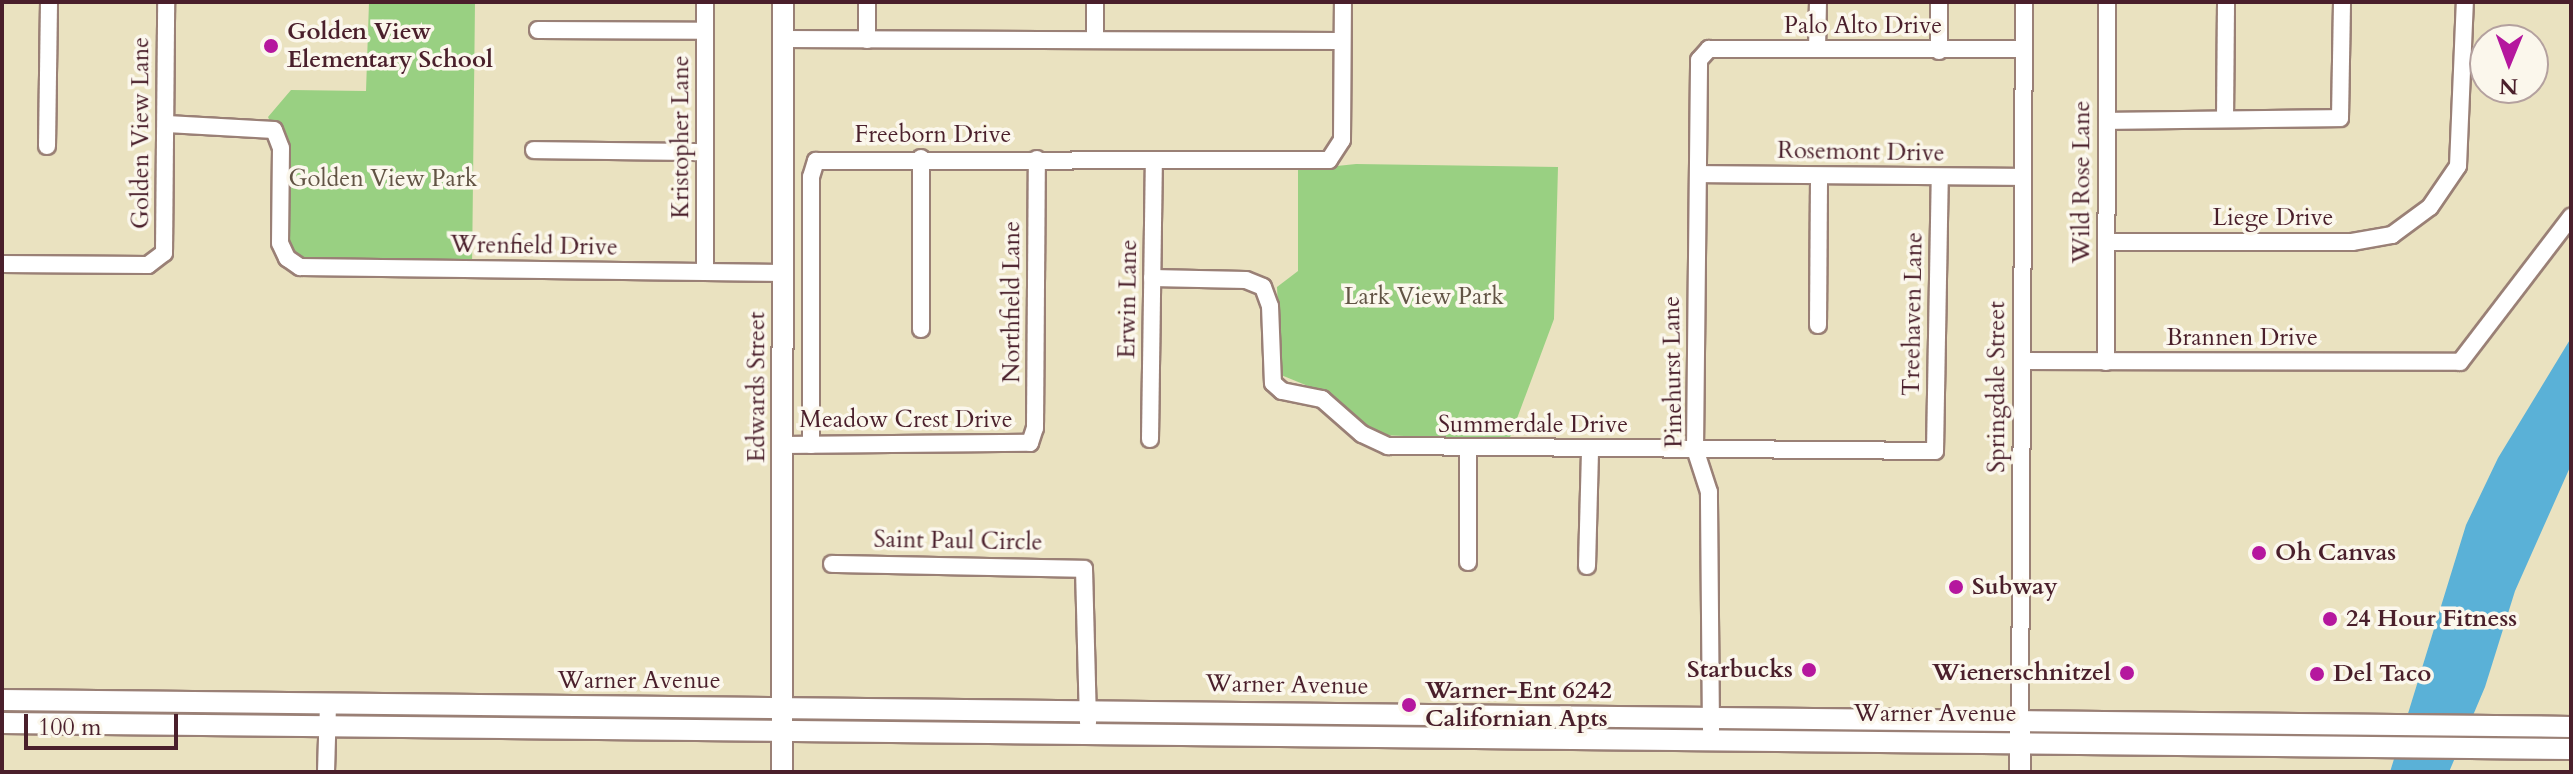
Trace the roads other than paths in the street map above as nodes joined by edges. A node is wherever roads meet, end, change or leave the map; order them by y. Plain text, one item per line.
1 (49, 2) edge
2 (166, 2) edge
3 (705, 2) edge
4 (783, 2) edge
5 (867, 2) edge
6 (1095, 2) edge
7 (1343, 2) edge
8 (1818, 2) edge
9 (1939, 2) edge
10 (2024, 2) edge
11 (2107, 2) edge
12 (2226, 2) edge
13 (2342, 2) edge
14 (2465, 2) edge
15 (538, 30) dead end
16 (705, 31) junction
17 (783, 39) junction
18 (867, 40) junction
19 (1095, 40) junction
20 (1342, 41) junction
21 (1817, 49) junction
22 (2024, 49) junction
23 (1939, 51) junction
24 (1702, 52) joint
25 (2225, 119) junction
26 (2107, 121) junction
27 (167, 124) junction
28 (47, 146) dead end
29 (534, 150) dead end
30 (704, 152) junction
31 (921, 158) junction
32 (1037, 159) junction
33 (1154, 160) junction
34 (1698, 174) junction
35 (1819, 176) junction
36 (1940, 177) junction
37 (2023, 177) junction
38 (2571, 217) edge
39 (2106, 242) junction
40 (2, 264) edge
41 (705, 272) junction
42 (784, 273) junction
43 (1152, 278) junction
44 (1818, 325) dead end
45 (921, 329) dead end
46 (2023, 361) junction
47 (2106, 362) junction
48 (1150, 439) dead end
49 (1030, 443) joint
50 (782, 445) junction
51 (811, 445) junction
52 (1468, 448) junction
53 (1590, 449) junction
54 (1695, 449) junction
55 (1935, 451) joint
56 (1468, 562) dead end
57 (832, 564) dead end
58 (1587, 566) dead end
59 (2, 700) edge
60 (328, 706) junction
61 (490, 707) junction
62 (578, 708) junction
63 (783, 708) junction
64 (1088, 709) junction
65 (1711, 715) junction
66 (1884, 719) junction
67 (2, 723) edge
68 (2283, 724) junction
69 (2406, 724) junction
70 (327, 727) junction
71 (2571, 727) edge
72 (412, 728) junction
73 (489, 729) junction
74 (783, 729) junction
75 (2020, 730) junction
76 (1088, 732) junction
77 (1711, 738) junction
78 (1801, 739) junction
79 (2282, 745) junction
80 (2352, 746) junction
81 (2571, 749) edge
82 (326, 772) edge
83 (782, 772) edge
84 (2020, 772) edge

1 - 28 street
2 - 27 street, Golden View Lane
3 - 16 street, Kristopher Lane
4 - 17 main road, Edwards Street
5 - 18 street
6 - 19 street
7 - 20 street
8 - 21 street
9 - 23 street
10 - 22 street, Springdale Street
11 - 26 street, Wild Rose Lane
12 - 25 street
13 - 25 street
14 - 39 street, Liege Drive
15 - 16 street
16 - 30 street, Kristopher Lane
17 - 18 street
17 - 42 main road, Edwards Street
18 - 19 street
19 - 20 street
20 - 33 street, Freeborn Drive
21 - 23 street, Palo Alto Drive
21 - 24 street, Palo Alto Drive
22 - 23 street, Palo Alto Drive
22 - 37 street, Springdale Street
24 - 34 street, Pinehurst Lane
25 - 26 street
26 - 39 street, Wild Rose Lane
27 - 40 street, Golden View Lane
27 - 41 street, Wrenfield Drive
29 - 30 street
30 - 41 street, Kristopher Lane
31 - 32 street, Freeborn Drive
31 - 45 street
31 - 51 street, Freeborn Drive
32 - 33 street, Freeborn Drive
32 - 49 street, Northfield Lane
33 - 43 street, Erwin Lane
34 - 35 street, Rosemont Drive
34 - 54 street, Pinehurst Lane
35 - 36 street, Rosemont Drive
35 - 44 street
36 - 37 street, Rosemont Drive
36 - 55 street, Treehaven Lane
37 - 46 street, Springdale Street
38 - 47 street, Brannen Drive
39 - 47 street, Wild Rose Lane
41 - 42 street, Wrenfield Drive
42 - 50 main road, Edwards Street
43 - 48 street, Erwin Lane
43 - 52 street, Summerdale Drive
46 - 47 street, Brannen Drive
46 - 75 street, Springdale Street
49 - 51 street, Meadow Crest Drive
50 - 51 street, Meadow Crest Drive
50 - 63 main road, Edwards Street
52 - 53 street, Summerdale Drive
52 - 56 street
53 - 54 street, Summerdale Drive
53 - 58 street
54 - 55 street, Summerdale Drive
54 - 65 street, Pinehurst Lane
57 - 64 street, Saint Paul Circle
59 - 60 main road, Warner Avenue
60 - 61 main road, Warner Avenue
60 - 70 street
61 - 62 main road, Warner Avenue
61 - 72 main road
62 - 63 main road, Warner Avenue
62 - 73 main road
63 - 64 main road, Warner Avenue
63 - 74 main road, Edwards Street
64 - 65 main road, Warner Avenue
64 - 76 street
65 - 66 main road, Warner Avenue
65 - 77 street, Pinehurst Lane
66 - 75 main road, Warner Avenue
66 - 78 main road
67 - 70 main road, Warner Avenue
68 - 69 main road, Warner Avenue
68 - 75 main road, Warner Avenue
68 - 79 main road
69 - 71 main road, Warner Avenue
69 - 80 main road
70 - 72 main road, Warner Avenue
70 - 82 street
72 - 73 main road, Warner Avenue
73 - 74 main road, Warner Avenue
74 - 76 main road, Warner Avenue
74 - 83 main road, Edwards Street
75 - 78 main road, Warner Avenue
75 - 79 main road, Warner Avenue
75 - 84 main road, Springdale Street
76 - 77 main road, Warner Avenue
77 - 78 main road, Warner Avenue
79 - 80 main road, Warner Avenue
80 - 81 main road, Warner Avenue

